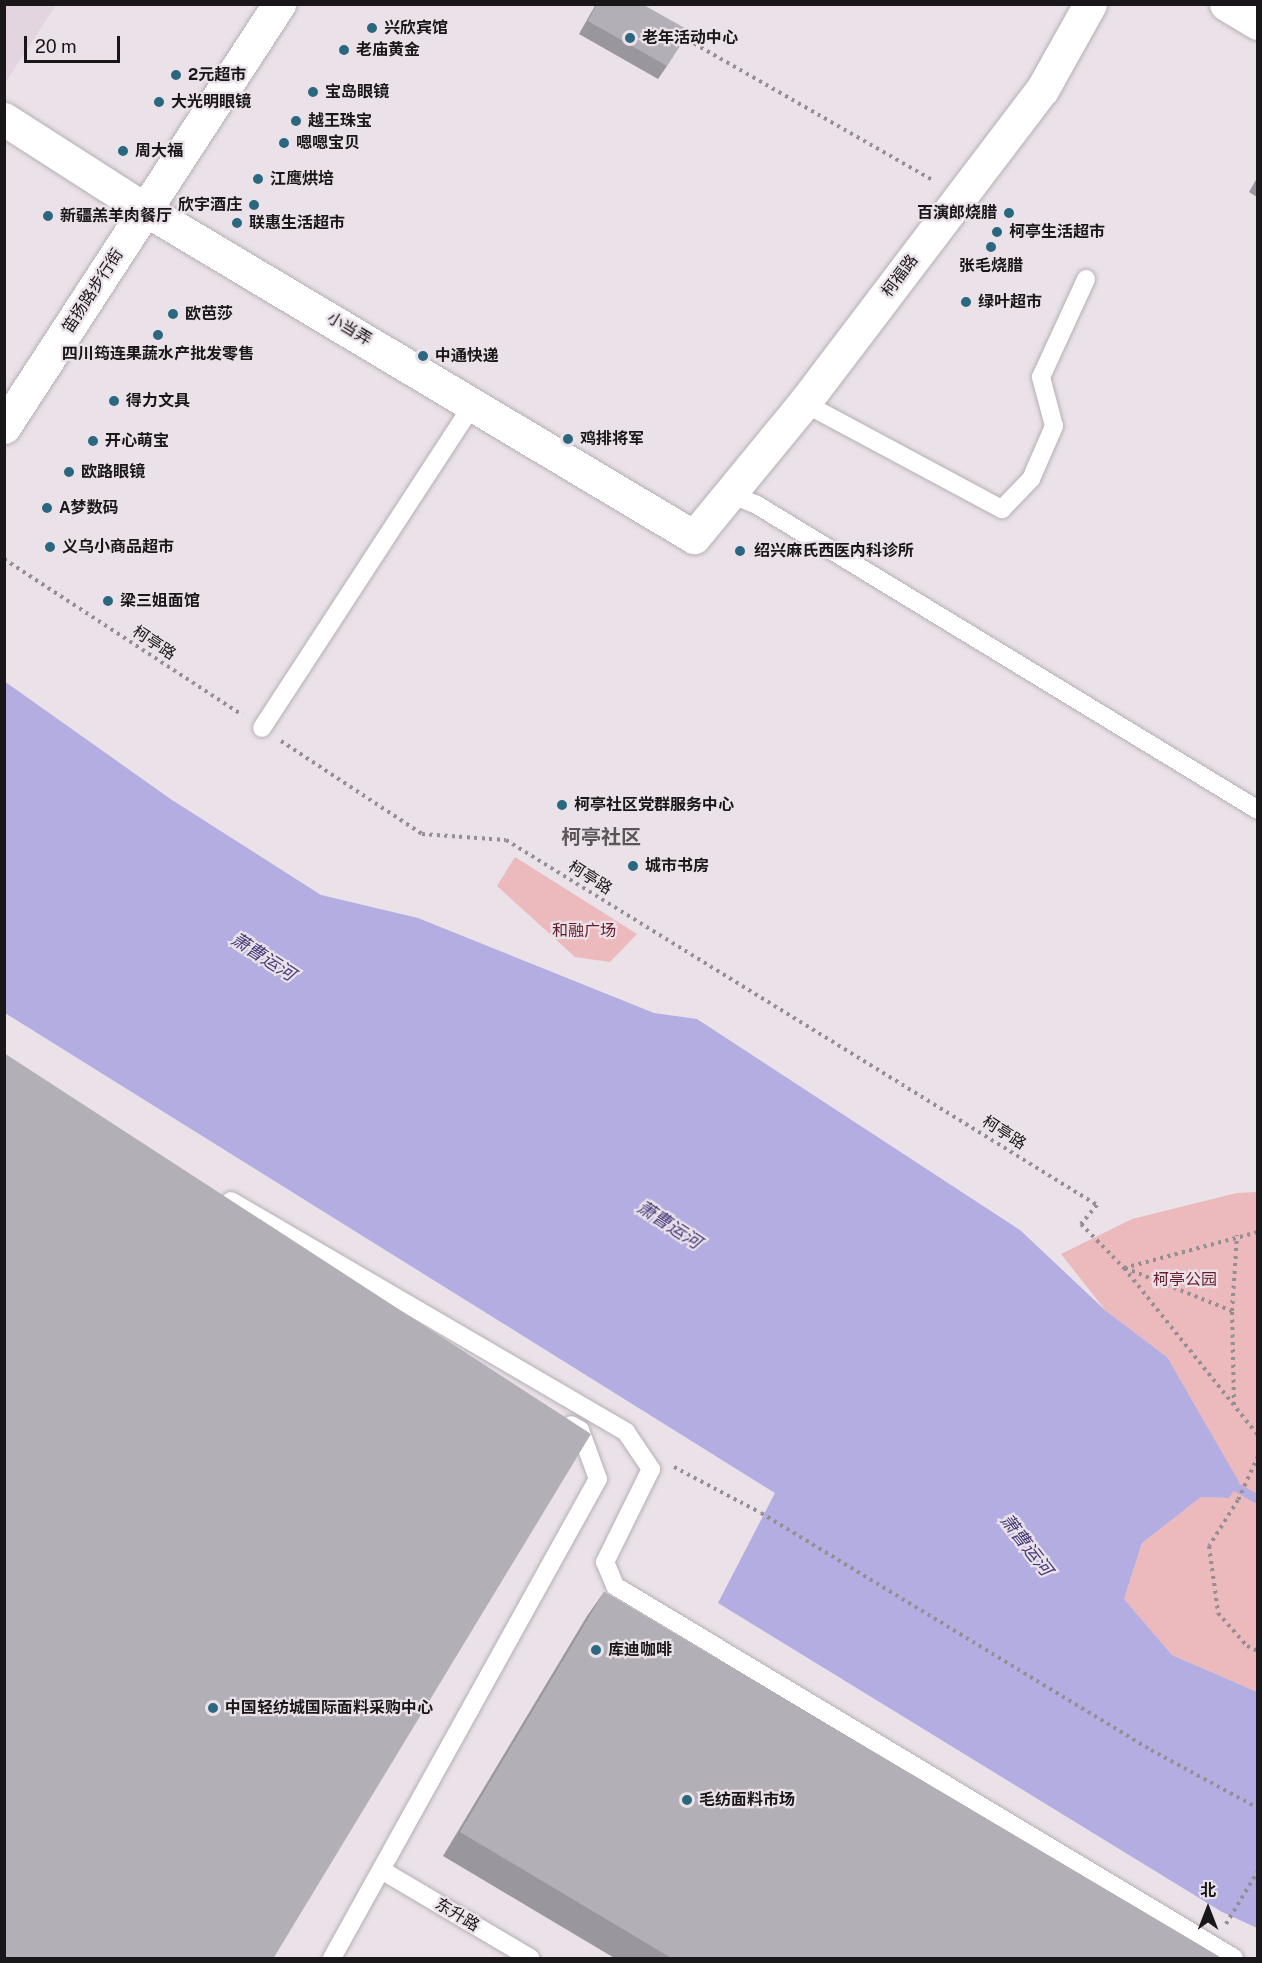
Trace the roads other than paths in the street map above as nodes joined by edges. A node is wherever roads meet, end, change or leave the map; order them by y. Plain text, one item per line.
1 (279, 4) edge
2 (1090, 4) edge
3 (1226, 4) edge
4 (1257, 23) edge
5 (4, 119) edge
6 (146, 210) junction
7 (1086, 279) dead end
8 (804, 403) junction
9 (473, 404) junction
10 (4, 427) edge
11 (730, 494) junction
12 (694, 537) joint
13 (262, 728) road end
14 (1257, 810) edge
15 (217, 1193) edge
16 (560, 1417) edge
17 (383, 1871) junction
18 (332, 1959) edge
19 (530, 1959) edge
20 (1234, 1959) edge

1 - 6 street, 笛扬路步行街
2 - 8 street, 柯福路
3 - 4 street
5 - 6 street, 小当弄
6 - 9 street, 小当弄
6 - 10 street, 笛扬路步行街
7 - 8 lane
8 - 11 street, 柯福路
9 - 12 street, 小当弄
9 - 13 lane
11 - 12 street, 柯福路
11 - 14 lane
15 - 20 lane
16 - 17 lane
17 - 18 lane
17 - 19 lane, 东升路

